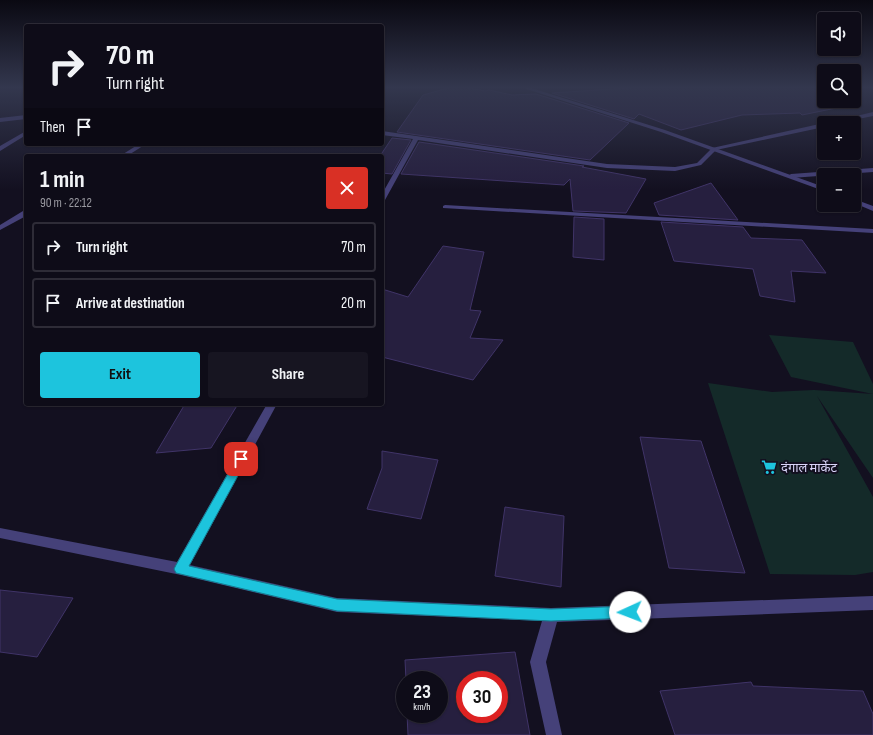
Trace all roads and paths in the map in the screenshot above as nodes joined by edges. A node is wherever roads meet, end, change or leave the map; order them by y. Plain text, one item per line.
1 (630, 121) edge
2 (817, 127) edge
3 (384, 133) edge
4 (24, 134) edge
5 (417, 137) junction
6 (140, 146) edge
7 (0, 149) edge
8 (714, 149) junction
9 (126, 154) edge
10 (873, 170) edge
11 (791, 176) junction
12 (817, 186) edge
13 (384, 196) edge
14 (861, 204) edge
15 (445, 207) dead end
16 (873, 209) edge
17 (24, 214) edge
18 (0, 228) edge
19 (873, 231) edge
20 (271, 406) edge
21 (1, 536) edge
22 (181, 569) junction
23 (871, 606) edge
24 (551, 615) junction
25 (554, 735) edge

1 - 8 street
2 - 8 street
3 - 5 street
4 - 7 street
5 - 8 street
5 - 13 street
6 - 9 street
8 - 11 street
10 - 11 street
11 - 12 street
14 - 16 street
15 - 19 street
17 - 18 street
20 - 22 street
21 - 22 street
22 - 24 street
23 - 24 street
24 - 25 street

